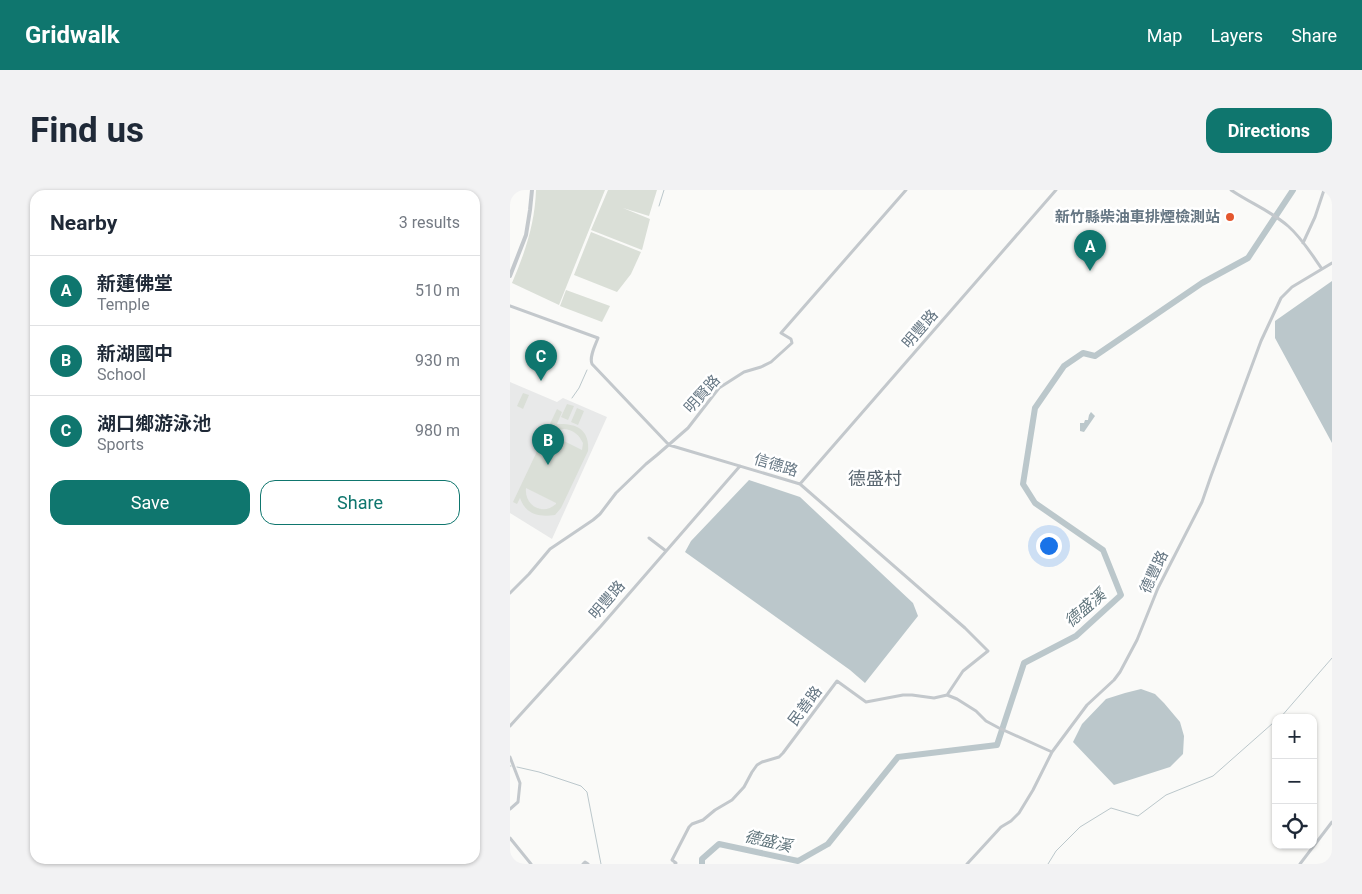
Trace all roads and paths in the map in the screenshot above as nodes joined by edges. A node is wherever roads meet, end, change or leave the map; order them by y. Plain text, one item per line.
1 (532, 190) edge
2 (906, 190) edge
3 (1056, 190) edge
4 (1231, 190) edge
5 (1324, 190) edge
6 (1303, 243) junction
7 (1332, 263) edge
8 (1322, 270) junction
9 (510, 276) edge
10 (510, 306) edge
11 (669, 444) junction
12 (740, 466) junction
13 (800, 484) junction
14 (649, 538) dead end
15 (666, 551) junction
16 (510, 593) edge
17 (947, 695) junction
18 (510, 726) edge
19 (1052, 752) junction
20 (510, 757) edge
21 (510, 809) edge
22 (1332, 822) edge
23 (510, 838) edge
24 (531, 864) edge
25 (583, 864) edge
26 (588, 864) edge
27 (675, 864) edge
28 (967, 864) edge
29 (1300, 864) edge

1 - 9 street
2 - 11 street, 明賢路
3 - 13 street, 明豐路
4 - 6 street
5 - 6 street
6 - 8 street
7 - 8 street, 德豐路
8 - 19 street, 德豐路
10 - 11 street, 信德路
11 - 12 street, 信德路
11 - 16 street, 明賢路
12 - 13 street, 信德路
12 - 15 street, 明豐路
13 - 17 street, 信德路
14 - 15 street
15 - 18 street, 明豐路
17 - 19 street
17 - 27 street, 民善路
19 - 28 street, 德豐路
20 - 21 street
22 - 29 street
23 - 24 street
25 - 26 street

